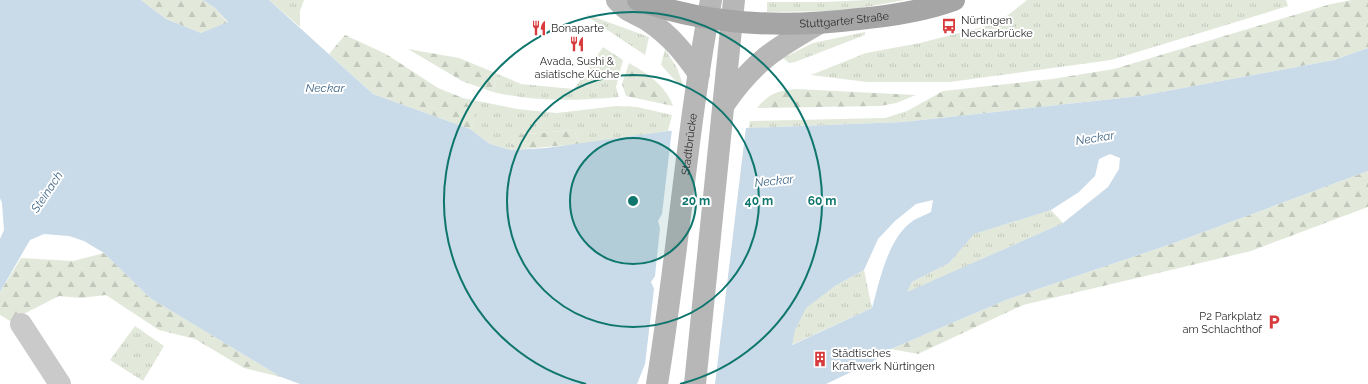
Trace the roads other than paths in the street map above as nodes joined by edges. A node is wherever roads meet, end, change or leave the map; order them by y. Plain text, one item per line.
1 (617, 0) edge
2 (638, 0) edge
3 (734, 0) edge
4 (954, 0) edge
5 (709, 9) edge
6 (732, 21) junction
7 (818, 24) junction
8 (699, 74) junction
9 (725, 103) junction
10 (21, 324) dead end
11 (60, 384) edge
12 (657, 384) edge
13 (695, 384) edge

1 - 8 street
2 - 5 main road, Stuttgarter Straße
3 - 6 street
4 - 7 main road, Stuttgarter Straße
5 - 6 main road, Stuttgarter Straße
5 - 8 street, Stadtbrücke
6 - 7 main road, Stuttgarter Straße
6 - 9 street
7 - 9 street
8 - 12 street, Stadtbrücke
9 - 13 street
10 - 11 street

